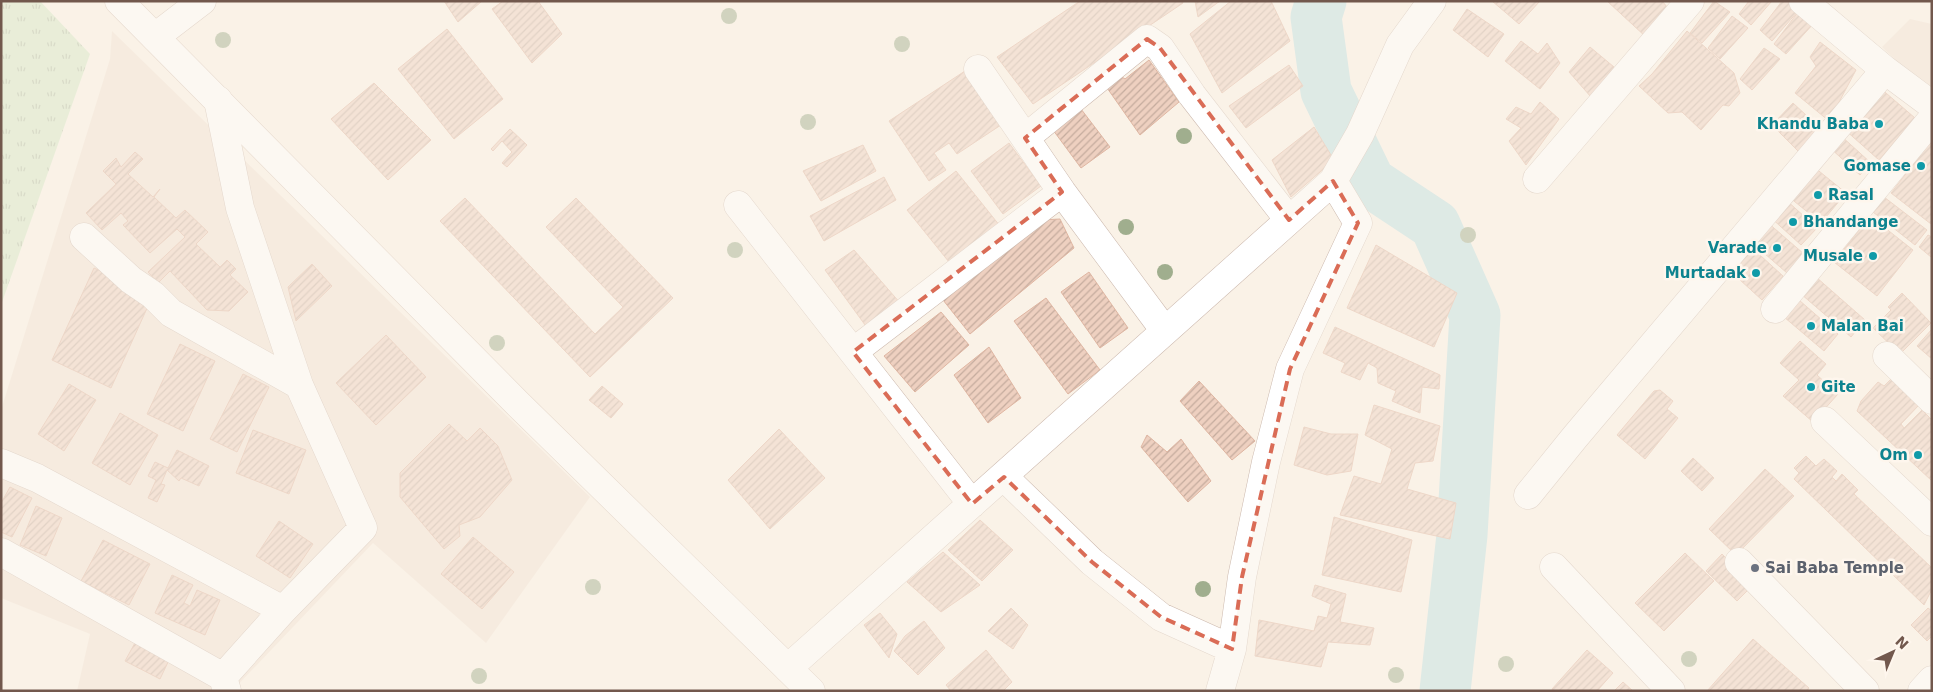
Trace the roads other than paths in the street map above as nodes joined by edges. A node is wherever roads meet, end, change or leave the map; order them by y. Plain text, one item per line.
1 (119, 1) edge
2 (202, 1) edge
3 (1432, 1) edge
4 (1690, 1) edge
5 (1803, 1) edge
6 (155, 37) junction
7 (978, 69) dead end
8 (1886, 70) junction
9 (218, 100) junction
10 (1932, 105) edge
11 (1932, 119) edge
12 (1025, 138) junction
13 (1537, 179) dead end
14 (1333, 181) junction
15 (1062, 192) junction
16 (738, 205) dead end
17 (1289, 220) junction
18 (84, 237) dead end
19 (1775, 309) dead end
20 (1165, 331) junction
21 (853, 352) junction
22 (1887, 356) dead end
23 (298, 385) junction
24 (1932, 400) edge
25 (1825, 421) dead end
26 (1, 463) edge
27 (1004, 477) junction
28 (1528, 495) dead end
29 (972, 504) junction
30 (1932, 522) edge
31 (1, 552) edge
32 (1739, 562) dead end
33 (1554, 567) dead end
34 (283, 610) junction
35 (1232, 648) junction
36 (788, 668) junction
37 (1932, 680) edge
38 (225, 684) edge
39 (811, 691) edge
40 (1220, 691) edge
41 (1670, 691) edge
42 (1865, 691) edge
43 (1922, 691) edge

1 - 6 street
2 - 6 street
3 - 14 street
4 - 13 street
5 - 8 street
6 - 9 street
7 - 12 street
8 - 10 street
8 - 28 street
9 - 23 street
9 - 36 street
11 - 19 street
12 - 15 street
12 - 17 street
14 - 17 street
14 - 35 street
15 - 20 street
15 - 21 street
16 - 21 street
17 - 20 street
18 - 23 street
20 - 27 street
21 - 29 street
22 - 24 street
23 - 34 street
25 - 30 street
26 - 34 street
27 - 29 street
27 - 35 street
29 - 36 street
31 - 38 street
32 - 42 street
33 - 41 street
34 - 38 street
35 - 40 street
36 - 39 street
37 - 43 street

